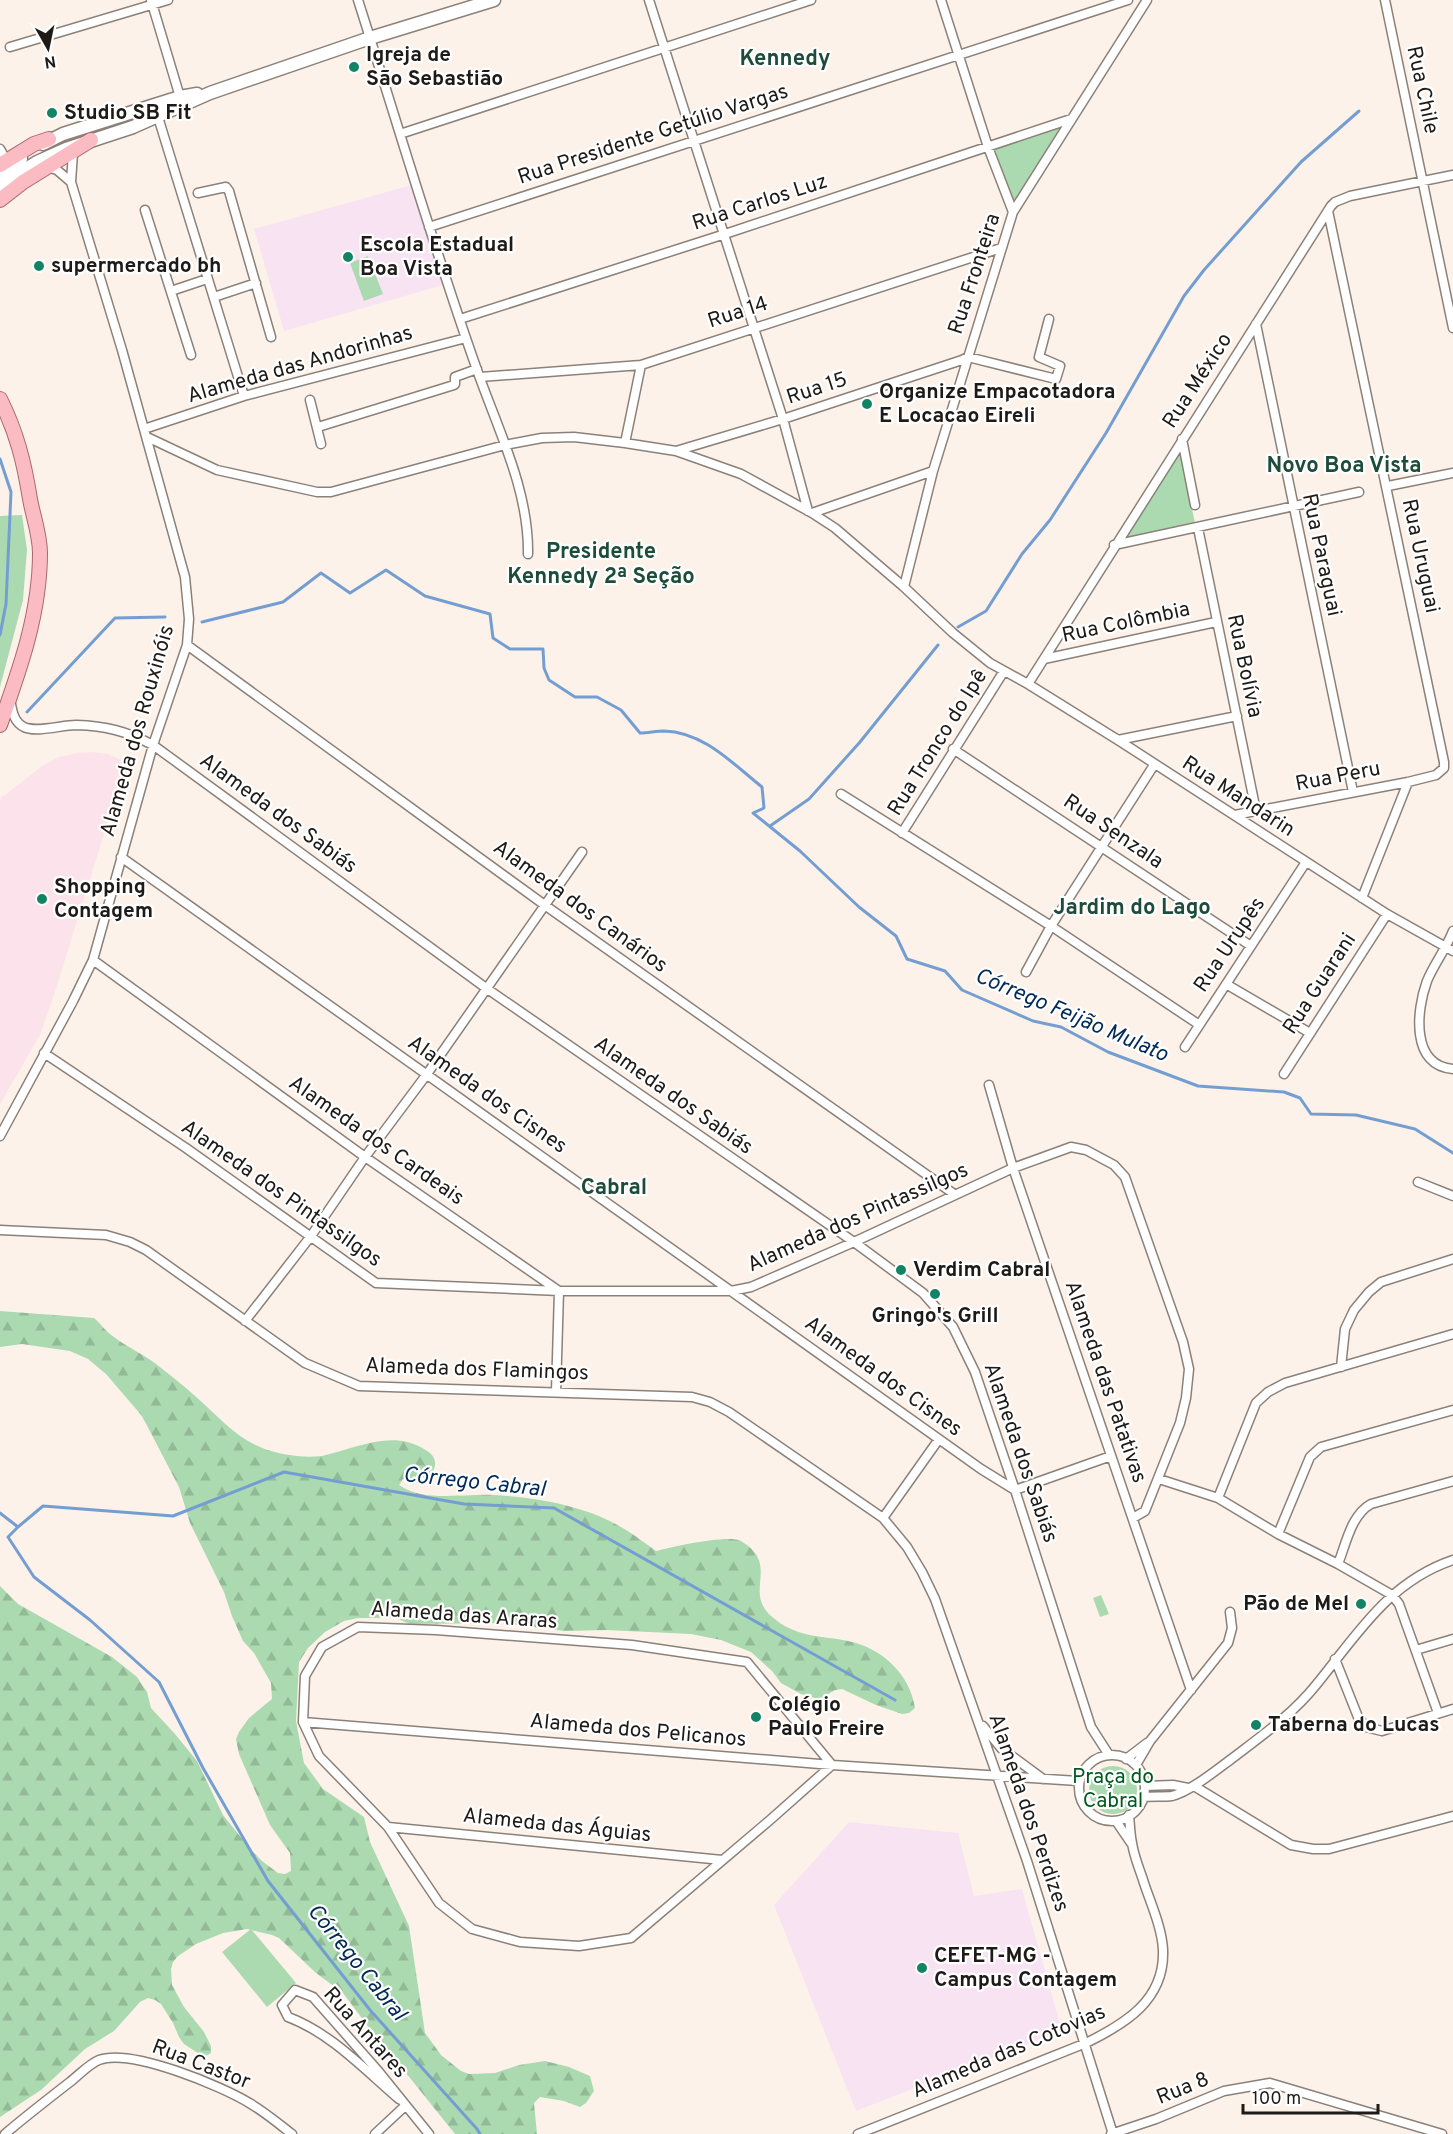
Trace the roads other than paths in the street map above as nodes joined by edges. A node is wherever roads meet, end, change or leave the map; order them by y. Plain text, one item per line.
1 (168, 0) edge
2 (358, 0) edge
3 (494, 0) edge
4 (649, 0) edge
5 (811, 0) edge
6 (941, 0) edge
7 (1128, 0) edge
8 (1146, 0) edge
9 (1385, 0) edge
10 (152, 2) edge
11 (370, 39) junction
12 (10, 47) dead end
13 (664, 48) junction
14 (959, 53) junction
15 (210, 93) junction
16 (180, 97) junction
17 (158, 117) junction
18 (1071, 119) junction
19 (400, 134) junction
20 (49, 139) joint
21 (91, 140) junction
22 (695, 140) junction
23 (988, 147) junction
24 (73, 153) junction
25 (9, 161) edge
26 (47, 167) junction
27 (0, 174) edge
28 (1453, 176) edge
29 (71, 182) junction
30 (1423, 182) junction
31 (0, 186) edge
32 (198, 193) dead end
33 (0, 200) edge
34 (145, 210) dead end
35 (1328, 211) junction
36 (1012, 212) junction
37 (429, 227) junction
38 (725, 234) junction
39 (1001, 248) junction
40 (207, 279) junction
41 (256, 283) junction
42 (171, 291) junction
43 (214, 297) junction
44 (460, 319) junction
45 (1049, 319) dead end
46 (1256, 324) junction
47 (754, 327) junction
48 (1453, 328) edge
49 (271, 337) dead end
50 (466, 338) junction
51 (191, 355) dead end
52 (968, 357) junction
53 (641, 365) junction
54 (478, 373) junction
55 (244, 396) junction
56 (0, 399) edge
57 (310, 400) dead end
58 (783, 419) junction
59 (318, 427) junction
60 (146, 433) junction
61 (1182, 439) junction
62 (625, 442) junction
63 (321, 444) dead end
64 (506, 445) junction
65 (676, 451) junction
66 (933, 471) junction
67 (1453, 473) edge
68 (1388, 486) junction
69 (1359, 492) dead end
70 (1194, 505) dead end
71 (1292, 505) junction
72 (810, 512) junction
73 (1198, 528) junction
74 (1114, 545) junction
75 (528, 554) dead end
76 (904, 587) junction
77 (1216, 622) junction
78 (187, 645) junction
79 (1044, 659) junction
80 (1004, 671) junction
81 (1028, 684) junction
82 (10, 698) junction
83 (1236, 716) junction
84 (0, 725) edge
85 (1118, 740) junction
86 (153, 745) junction
87 (953, 749) junction
88 (1154, 765) junction
89 (1444, 768) joint
90 (1408, 782) junction
91 (1353, 792) junction
92 (840, 794) dead end
93 (1256, 811) junction
94 (1235, 815) junction
95 (902, 833) junction
96 (1103, 847) junction
97 (582, 852) dead end
98 (121, 857) junction
99 (1306, 862) junction
100 (1362, 898) junction
101 (546, 906) junction
102 (1387, 914) junction
103 (1051, 926) junction
104 (1453, 931) edge
105 (1251, 946) junction
106 (1450, 949) edge
107 (93, 960) junction
108 (1026, 972) dead end
109 (1226, 984) junction
110 (486, 988) junction
111 (1198, 1024) junction
112 (1310, 1034) junction
113 (1185, 1047) dead end
114 (44, 1053) junction
115 (1453, 1069) edge
116 (427, 1074) junction
117 (1284, 1074) dead end
118 (989, 1085) dead end
119 (0, 1136) edge
120 (365, 1157) junction
121 (1013, 1168) junction
122 (1418, 1182) dead end
123 (954, 1194) junction
124 (1453, 1196) edge
125 (1, 1229) edge
126 (311, 1236) junction
127 (854, 1242) junction
128 (1453, 1259) edge
129 (559, 1291) junction
130 (731, 1291) junction
131 (245, 1321) junction
132 (1453, 1334) edge
133 (1341, 1366) junction
134 (556, 1392) junction
135 (1453, 1410) edge
136 (939, 1439) junction
137 (1111, 1456) junction
138 (1159, 1479) junction
139 (1453, 1481) edge
140 (1015, 1490) junction
141 (1218, 1498) junction
142 (883, 1518) junction
143 (1133, 1518) junction
144 (1278, 1534) junction
145 (1453, 1560) edge
146 (1338, 1564) junction
147 (1392, 1595) junction
148 (1230, 1612) dead end
149 (1453, 1639) edge
150 (1416, 1650) junction
151 (1335, 1659) junction
152 (1191, 1690) junction
153 (1453, 1709) edge
154 (1438, 1713) junction
155 (978, 1721) junction
156 (303, 1722) junction
157 (1094, 1734) junction
158 (1150, 1741) junction
159 (1109, 1755) junction
160 (1095, 1759) junction
161 (1126, 1759) junction
162 (832, 1765) junction
163 (1136, 1765) junction
164 (998, 1776) junction
165 (1043, 1779) junction
166 (1078, 1781) junction
167 (1145, 1786) junction
168 (1191, 1787) junction
169 (1144, 1797) junction
170 (1130, 1815) junction
171 (1453, 1816) edge
172 (1116, 1821) junction
173 (388, 1827) junction
174 (1132, 1843) junction
175 (722, 1860) junction
176 (1086, 2043) junction
177 (402, 2103) junction
178 (5, 2134) edge
179 (292, 2134) edge
180 (375, 2134) edge
181 (429, 2134) edge
182 (858, 2134) edge
183 (1112, 2134) edge
184 (1442, 2134) edge

1 - 10 street
2 - 11 street
3 - 11 main road
4 - 13 street
5 - 13 street
6 - 14 street
7 - 14 street, Rua Presidente Getúlio Vargas
8 - 18 street, Rua Fronteira
9 - 30 street, Rua Chile
10 - 12 street
10 - 16 street
11 - 15 main road
11 - 19 street
13 - 19 street
13 - 22 street
14 - 22 street, Rua Presidente Getúlio Vargas
14 - 23 street
15 - 16 main road
15 - 17 main road
16 - 20 main road
17 - 21 main road
17 - 40 street
18 - 23 street, Rua Carlos Luz
18 - 36 street, Rua Fronteira
19 - 37 street
20 - 25 main road
21 - 24 main road
21 - 25 main road
22 - 37 street, Rua Presidente Getúlio Vargas
22 - 38 street
23 - 36 street
23 - 38 street, Rua Carlos Luz
24 - 26 main road
24 - 29 street, Alameda dos Rouxinóis
25 - 27 main road
25 - 31 main road
26 - 29 street
26 - 33 main road
28 - 30 street, Rua México
29 - 60 street, Alameda dos Rouxinóis
30 - 35 street, Rua México
30 - 48 street, Rua Chile
32 - 41 street
34 - 42 street
35 - 46 street, Rua México
35 - 68 street, Rua Uruguai
36 - 39 street, Rua Fronteira
37 - 44 street
38 - 44 street, Rua Carlos Luz
38 - 47 street
39 - 47 street, Rua 14
39 - 52 street, Rua Fronteira
40 - 42 street
40 - 43 street
41 - 43 street
41 - 49 street
42 - 51 street
43 - 55 street
44 - 50 street
45 - 52 street
46 - 61 street, Rua México
46 - 71 street, Rua Paraguai
47 - 53 street, Rua 14
47 - 58 street
50 - 54 street
50 - 55 street, Alameda das Andorinhas
52 - 58 street, Rua 15
52 - 66 street, Rua Fronteira
53 - 54 street, Rua 14
53 - 62 street
54 - 59 street
54 - 64 street
55 - 60 street, Alameda das Andorinhas
56 - 82 main road
57 - 59 street
58 - 65 street, Rua 15
58 - 72 street
59 - 63 street
60 - 64 street, Rua Mandarin
60 - 78 street, Alameda dos Rouxinóis
61 - 70 street
61 - 74 street, Rua México
62 - 64 street, Rua Mandarin
62 - 65 street, Rua Mandarin
64 - 75 street
65 - 72 street, Rua Mandarin
66 - 72 street
66 - 76 street, Rua Fronteira
67 - 68 street
68 - 89 street, Rua Uruguai
69 - 71 street
71 - 73 street
71 - 91 street, Rua Paraguai
72 - 76 street, Rua Mandarin
73 - 74 street
73 - 77 street, Rua Bolívia
74 - 79 street, Rua México
76 - 80 street, Rua Mandarin
77 - 79 street, Rua Colômbia
77 - 83 street, Rua Bolívia
78 - 86 street, Alameda dos Rouxinóis
78 - 101 street, Alameda dos Canários
79 - 81 street, Rua México
80 - 81 street, Rua Mandarin
80 - 87 street, Rua Tronco do Ipê
81 - 85 street, Rua Mandarin
82 - 84 main road
82 - 86 street, Alameda dos Sabiás
83 - 85 street
83 - 93 street, Rua Bolívia
85 - 88 street, Rua Mandarin
86 - 98 street, Alameda dos Rouxinóis
86 - 110 street, Alameda dos Sabiás
87 - 95 street, Rua Tronco do Ipê
87 - 96 street, Rua Senzala
88 - 94 street, Rua Mandarin
88 - 96 street
89 - 90 street, Rua Peru
90 - 91 street, Rua Peru
90 - 100 street
91 - 93 street, Rua Peru
92 - 95 street
93 - 94 street, Rua Peru
94 - 99 street, Rua Mandarin
95 - 103 street
96 - 103 street
96 - 105 street, Rua Senzala
97 - 101 street
98 - 107 street, Alameda dos Rouxinóis
98 - 116 street, Alameda dos Cisnes
99 - 100 street, Rua Mandarin
99 - 105 street, Rua Urupês
100 - 102 street, Rua Mandarin
101 - 110 street
101 - 123 street, Alameda dos Canários
102 - 106 street, Rua Mandarin
102 - 112 street, Rua Guarani
103 - 108 street
103 - 111 street
104 - 106 street
105 - 109 street, Rua Urupês
106 - 115 street
107 - 114 street, Alameda dos Rouxinóis
107 - 120 street, Alameda dos Cardeais
109 - 111 street, Rua Urupês
109 - 112 street
110 - 116 street
110 - 127 street, Alameda dos Sabiás
111 - 113 street, Rua Urupês
112 - 117 street, Rua Guarani
114 - 119 street, Alameda dos Rouxinóis
114 - 126 street, Alameda dos Pintassilgos
116 - 120 street
116 - 130 street, Alameda dos Cisnes
118 - 121 street, Alameda das Patativas
120 - 126 street
120 - 129 street, Alameda dos Cardeais
121 - 123 street, Alameda dos Pintassilgos
121 - 137 street, Alameda das Patativas
121 - 138 street, Alameda dos Pintassilgos
122 - 124 street
123 - 127 street, Alameda dos Pintassilgos
125 - 131 street, Alameda dos Flamingos
126 - 129 street, Alameda dos Pintassilgos
126 - 131 street
127 - 130 street, Alameda dos Pintassilgos
127 - 140 street, Alameda dos Sabiás
128 - 133 street
129 - 130 street, Alameda dos Pintassilgos
129 - 134 street
130 - 136 street, Alameda dos Cisnes
131 - 134 street, Alameda dos Flamingos
132 - 133 street
133 - 141 street
134 - 142 street, Alameda dos Flamingos
135 - 144 street
136 - 140 street, Alameda dos Cisnes
136 - 142 street
137 - 140 street
137 - 143 street, Alameda das Patativas
138 - 141 street
138 - 143 street, Alameda dos Pintassilgos
139 - 146 street
140 - 157 street, Alameda dos Sabiás
141 - 144 street
142 - 155 street, Alameda dos Perdizes
143 - 152 street, Alameda das Patativas
144 - 146 street
145 - 147 street
146 - 147 street
147 - 150 street
147 - 151 street
148 - 152 street
149 - 150 street
150 - 154 street
151 - 154 street
151 - 168 street
152 - 158 street
153 - 154 street
155 - 164 street, Alameda dos Perdizes
155 - 165 street
156 - 162 street, Alameda dos Pelicanos
156 - 162 street, Alameda das Araras
156 - 173 street, Alameda das Araras
157 - 159 street, Alameda dos Sabiás
157 - 160 street, Alameda dos Sabiás
158 - 161 street
158 - 163 street
159 - 160 street
159 - 161 street
160 - 166 street
161 - 163 street
162 - 164 street, Alameda dos Pelicanos
162 - 175 street, Alameda das Araras
163 - 167 street
164 - 165 street, Alameda dos Pelicanos
164 - 176 street, Alameda dos Perdizes
165 - 166 street, Alameda dos Pelicanos
166 - 172 street
167 - 168 street
167 - 169 street
168 - 169 street
168 - 171 street
169 - 170 street
170 - 172 street
170 - 174 street, Alameda das Cotovias
172 - 174 street, Alameda das Cotovias
173 - 175 street, Alameda das Águias
173 - 175 street, Alameda das Araras
174 - 176 street, Alameda das Cotovias
176 - 182 street, Alameda das Cotovias
176 - 183 street, Alameda dos Perdizes
177 - 177 street, Rua Antares
177 - 180 street
177 - 181 street, Rua Antares
178 - 179 street, Rua Castor
183 - 184 street, Rua 8

